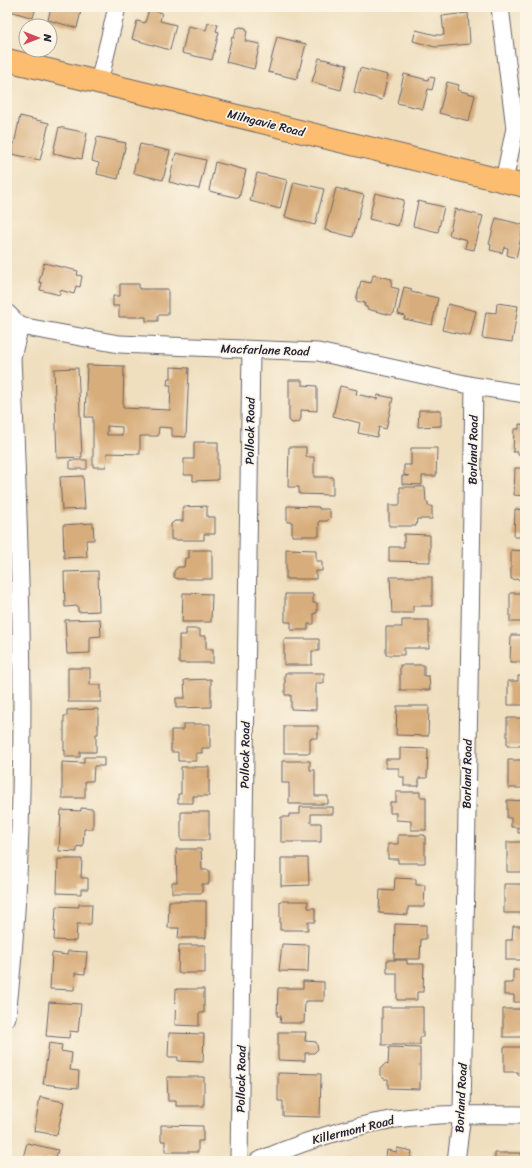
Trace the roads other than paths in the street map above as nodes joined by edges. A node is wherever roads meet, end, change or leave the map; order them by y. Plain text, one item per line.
1 (117, 7) edge
2 (500, 7) edge
3 (7, 60) edge
4 (99, 82) junction
5 (520, 126) edge
6 (504, 181) junction
7 (525, 186) edge
8 (7, 314) edge
9 (20, 326) junction
10 (251, 350) junction
11 (474, 386) junction
12 (525, 394) edge
13 (7, 1017) edge
14 (462, 1115) junction
15 (525, 1116) edge
16 (239, 1161) edge
17 (258, 1161) edge
18 (456, 1161) edge

1 - 4 street
2 - 5 street
3 - 4 main road, Milngavie Road
4 - 6 main road, Milngavie Road
5 - 6 street
6 - 7 main road, Milngavie Road
8 - 9 street
9 - 10 street, Macfarlane Road
9 - 13 street
10 - 11 street, Macfarlane Road
10 - 16 street, Pollock Road
11 - 12 street, Macfarlane Road
11 - 14 street, Borland Road
14 - 15 street, Killermont Road
14 - 17 street, Killermont Road
14 - 18 street, Borland Road

